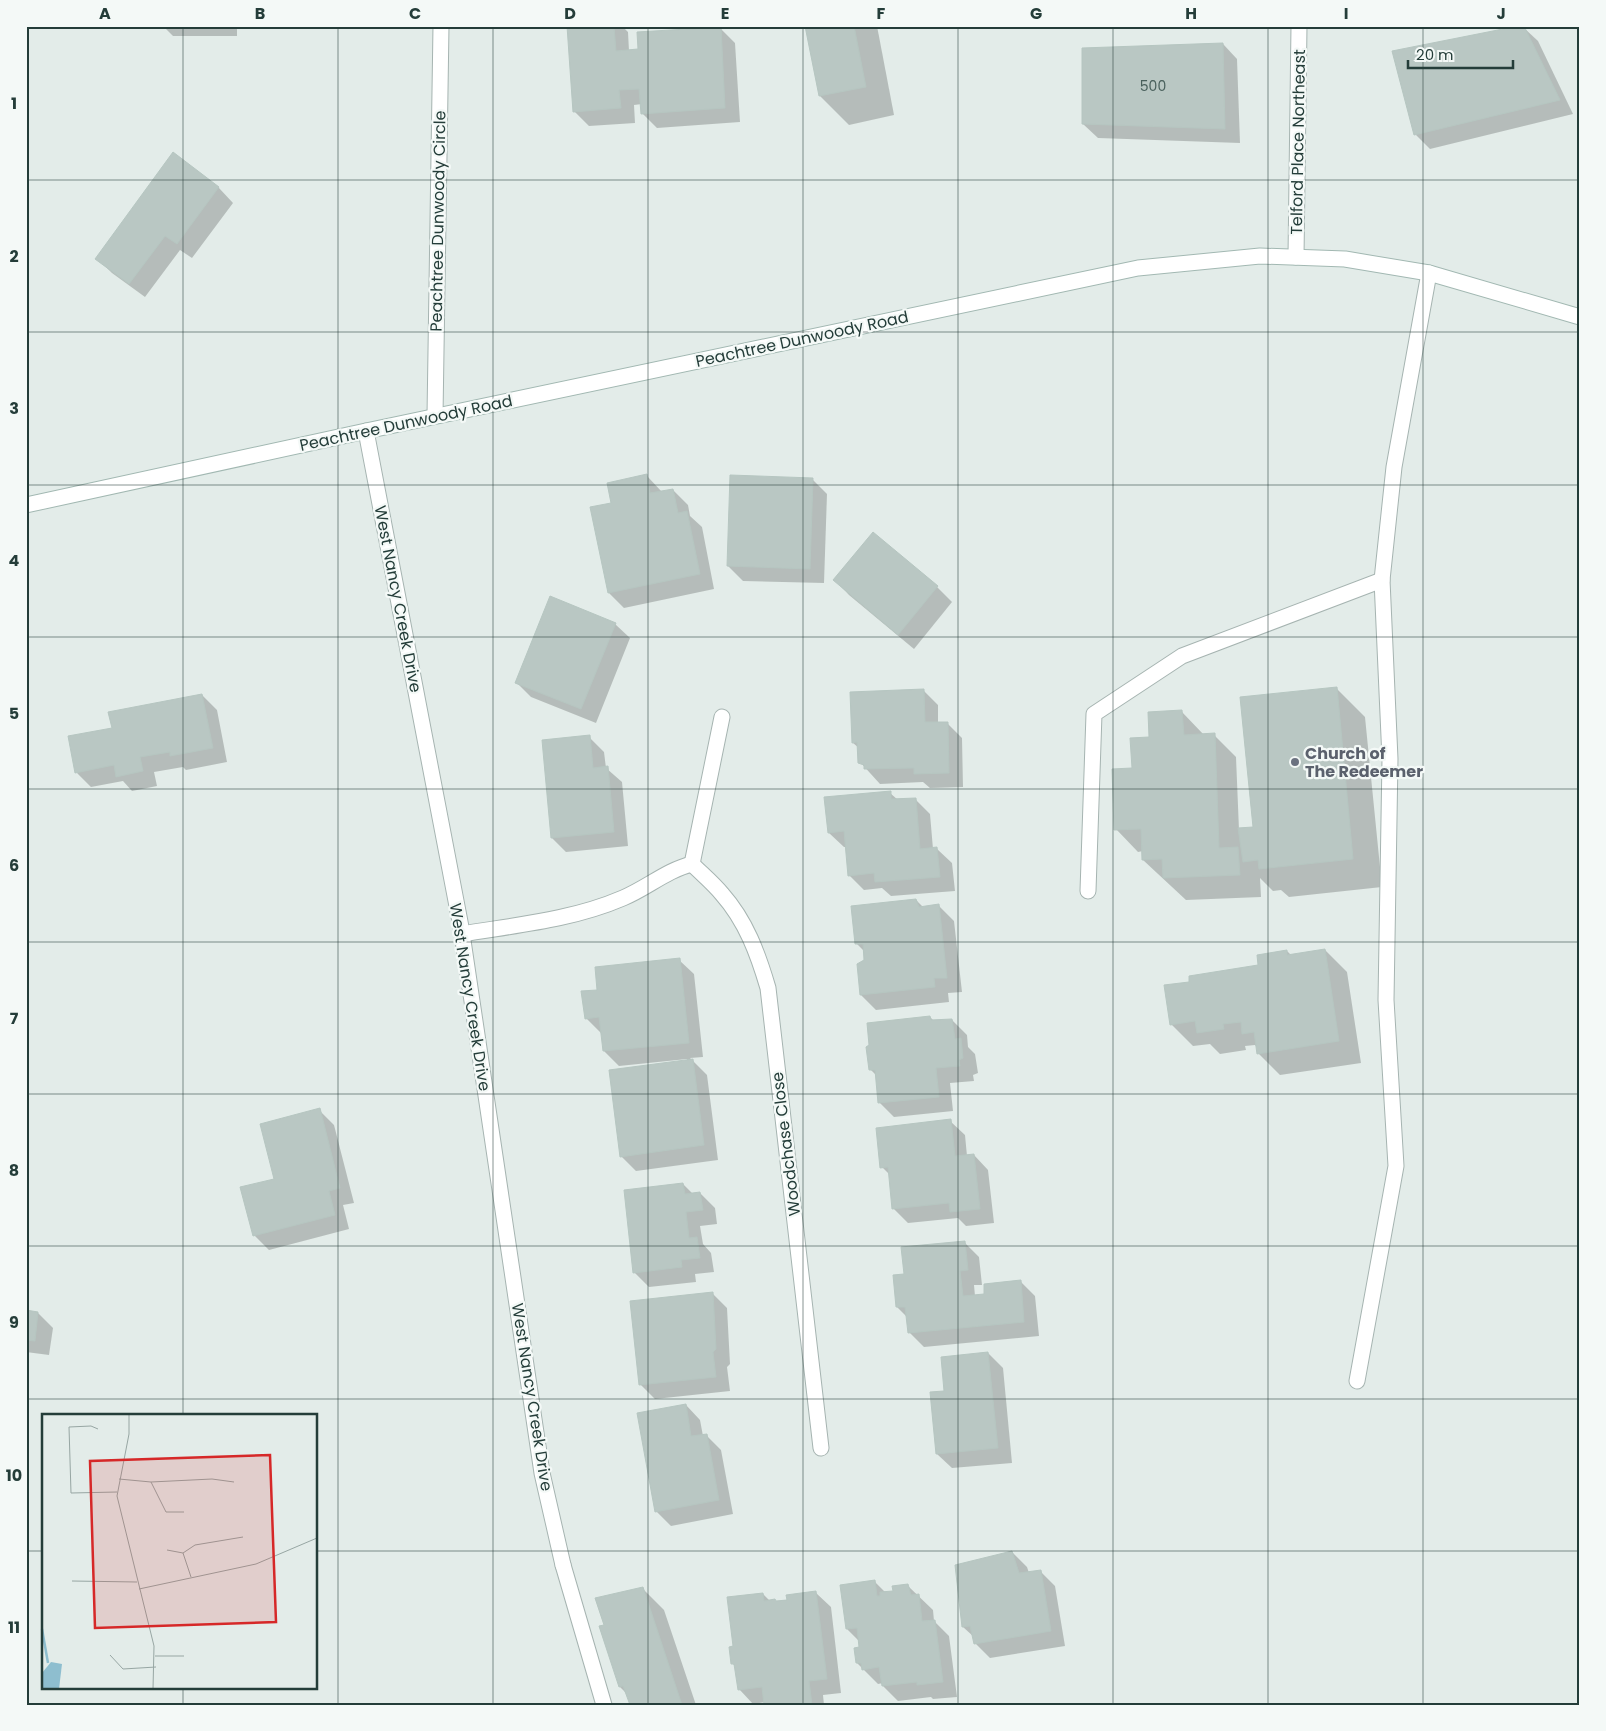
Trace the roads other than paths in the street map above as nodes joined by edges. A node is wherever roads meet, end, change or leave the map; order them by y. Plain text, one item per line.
1 (441, 26) edge
2 (1299, 26) edge
3 (1296, 257) junction
4 (1429, 273) junction
5 (1580, 317) edge
6 (435, 416) junction
7 (366, 431) junction
8 (26, 505) edge
9 (1382, 580) junction
10 (722, 717) dead end
11 (692, 864) junction
12 (1088, 891) dead end
13 (462, 934) junction
14 (1357, 1381) dead end
15 (822, 1448) dead end
16 (604, 1705) edge

1 - 6 street, Peachtree Dunwoody Circle
2 - 3 street, Telford Place Northeast
3 - 4 street, Peachtree Dunwoody Road
3 - 6 street, Peachtree Dunwoody Road
4 - 5 street, Peachtree Dunwoody Road
4 - 9 street
6 - 7 street, Peachtree Dunwoody Road
7 - 8 street, Peachtree Dunwoody Road
7 - 13 street, West Nancy Creek Drive
9 - 12 street
9 - 14 street
10 - 11 street
11 - 13 street
11 - 15 street, Woodchase Close
13 - 16 street, West Nancy Creek Drive

